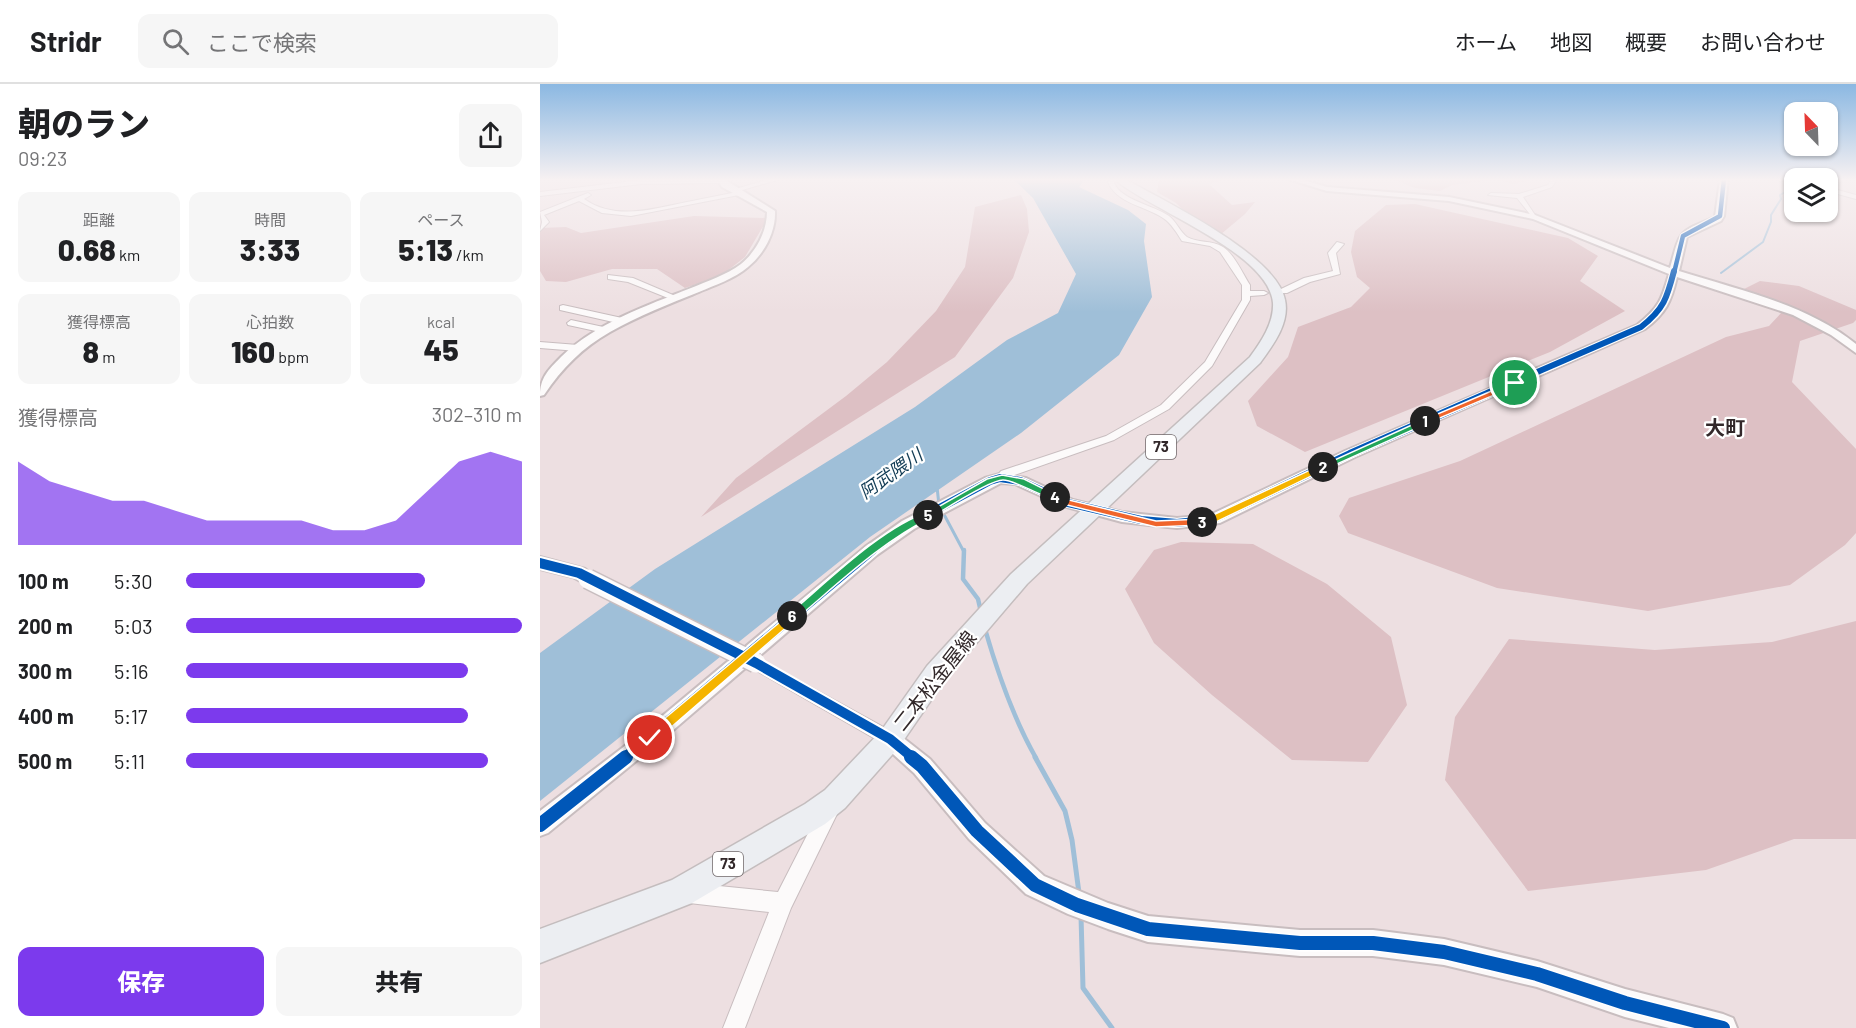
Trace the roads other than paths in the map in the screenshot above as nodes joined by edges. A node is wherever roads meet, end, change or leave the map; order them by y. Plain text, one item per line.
1 (771, 223) edge
2 (1172, 223) edge
3 (1193, 223) edge
4 (1550, 223) edge
5 (1709, 223) edge
6 (1340, 244) dead end
7 (1673, 272) junction
8 (611, 277) dead end
9 (1284, 291) dead end
10 (1264, 293) dead end
11 (1247, 294) junction
12 (676, 298) junction
13 (563, 308) dead end
14 (622, 321) junction
15 (571, 323) dead end
16 (605, 330) junction
17 (540, 345) edge
18 (578, 348) junction
19 (1856, 350) edge
20 (541, 387) edge
21 (1002, 477) junction
22 (1093, 509) junction
23 (540, 563) edge
24 (756, 663) joint
25 (890, 739) junction
26 (835, 799) junction
27 (540, 825) edge
28 (681, 892) junction
29 (783, 903) junction
30 (540, 946) edge
31 (734, 1028) edge
32 (1723, 1028) edge

1 - 12 street
2 - 11 street
3 - 22 main road, 二本松金屋線 / 73
4 - 7 street
5 - 7 street
6 - 9 street
7 - 19 street
7 - 22 street
8 - 12 street
10 - 11 street
11 - 21 street
12 - 14 street
13 - 14 street
14 - 16 street
15 - 16 street
16 - 18 street
17 - 18 street
18 - 20 street
21 - 22 street
21 - 27 street
22 - 25 main road, 二本松金屋線 / 73
23 - 24 street, bridge
24 - 25 street
25 - 26 main road, 二本松金屋線 / 73
25 - 32 street
26 - 28 main road, 二本松金屋線 / 73
26 - 29 street
28 - 29 street
28 - 30 main road, 二本松金屋線 / 73
29 - 31 street

